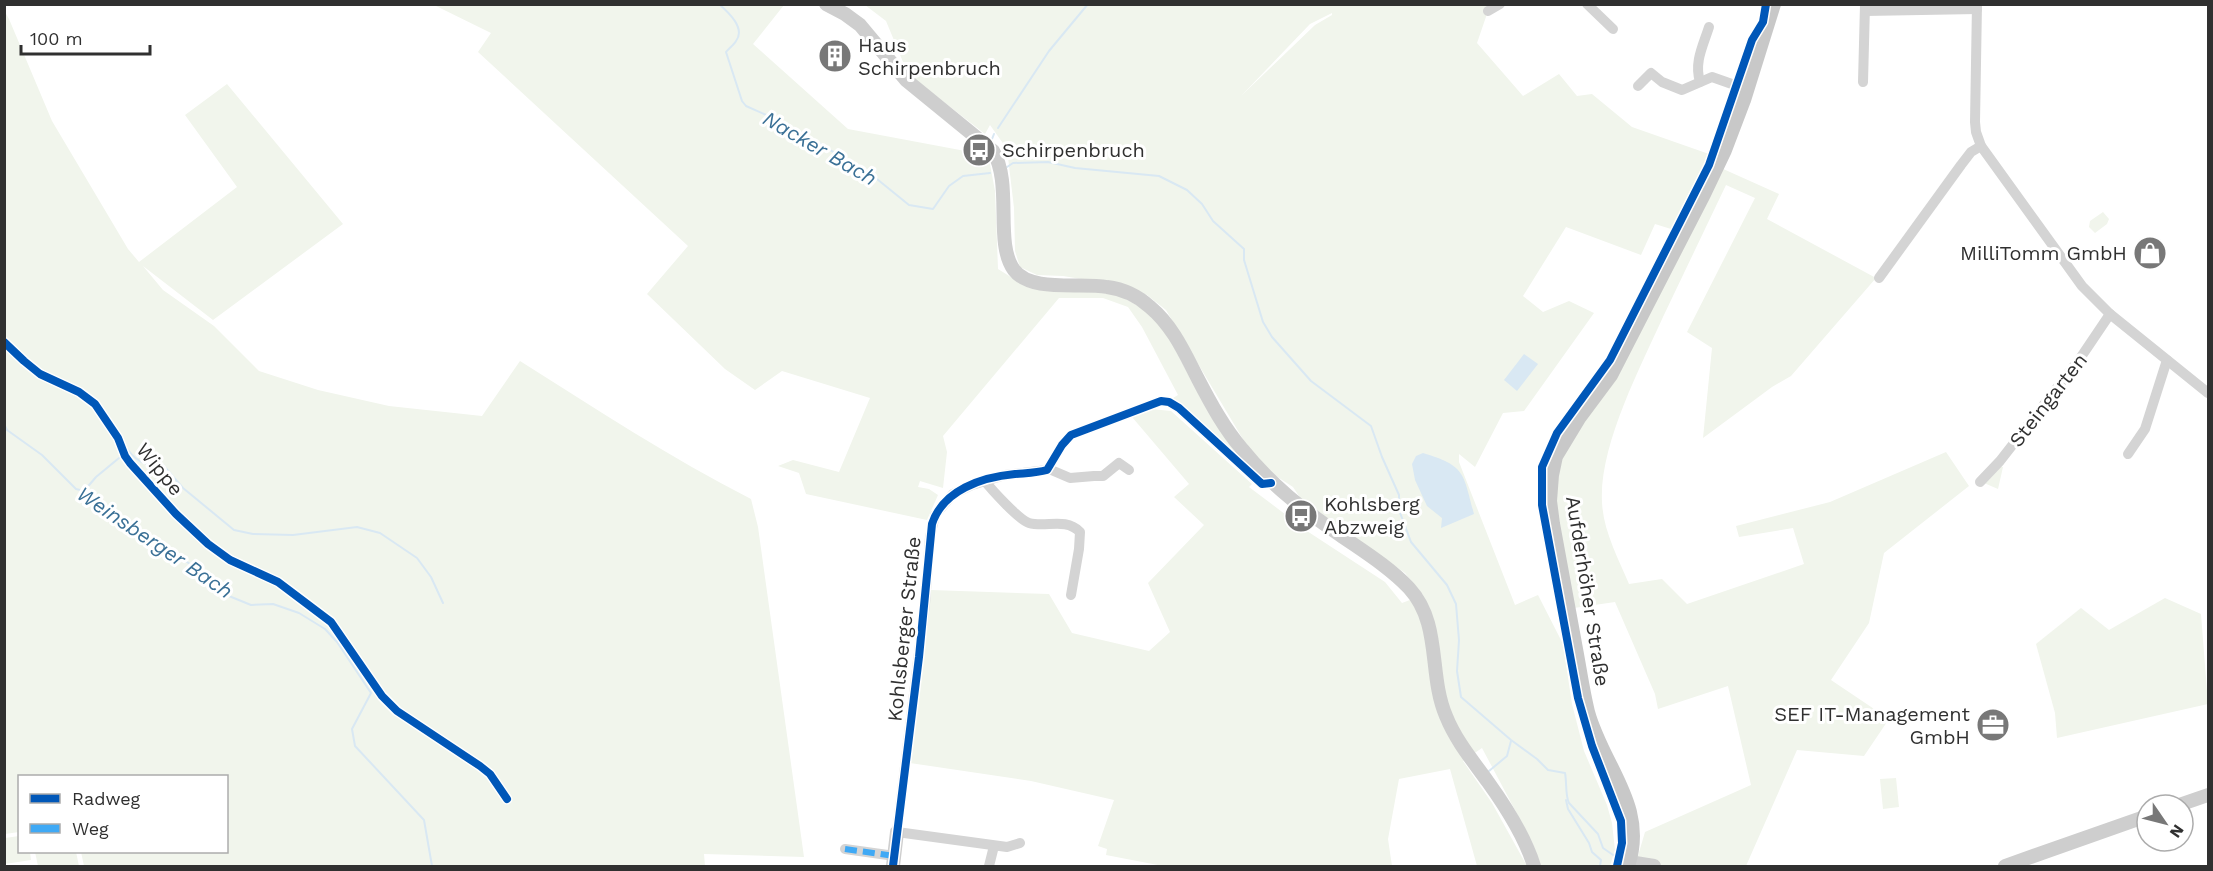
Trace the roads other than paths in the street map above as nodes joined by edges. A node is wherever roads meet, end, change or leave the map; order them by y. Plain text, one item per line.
1 (826, 4) edge
2 (1500, 4) edge
3 (1587, 4) edge
4 (1773, 4) edge
5 (1977, 7) edge
6 (1865, 8) edge
7 (1488, 11) dead end
8 (1709, 27) dead end
9 (1613, 29) dead end
10 (1700, 82) junction
11 (1863, 82) dead end
12 (1638, 86) dead end
13 (1746, 89) junction
14 (1981, 146) junction
15 (1880, 278) dead end
16 (2110, 314) junction
17 (4, 342) edge
18 (2167, 360) junction
19 (2208, 393) edge
20 (2128, 454) dead end
21 (1049, 469) junction
22 (1129, 471) dead end
23 (984, 480) junction
24 (1980, 482) dead end
25 (1271, 483) junction
26 (1071, 596) dead end
27 (507, 800) dead end
28 (2135, 820) edge
29 (897, 832) junction
30 (1020, 843) dead end
31 (994, 846) junction
32 (845, 849) dead end
33 (894, 861) edge
34 (1628, 864) edge
35 (989, 867) edge
36 (1534, 867) edge
37 (1654, 867) edge
38 (2005, 867) edge

1 - 25 main road
2 - 7 street
3 - 9 street
4 - 13 main road, Aufderhöher Straße
5 - 6 street
5 - 14 street
6 - 11 street
8 - 10 street
10 - 12 street
10 - 13 street
13 - 34 main road, Aufderhöher Straße
14 - 15 street
14 - 16 street
16 - 18 street
16 - 24 street, Steingarten
17 - 27 street, Wippe
18 - 19 street
18 - 20 street
21 - 22 street
21 - 23 street, Kohlsberger Straße
21 - 25 street
23 - 26 street
23 - 29 street, Kohlsberger Straße
25 - 36 main road
28 - 38 main road
29 - 31 street
29 - 33 main road, Kohlsberger Straße
30 - 31 street
31 - 35 street
32 - 33 street, Kohlsberger Straße
34 - 37 main road

